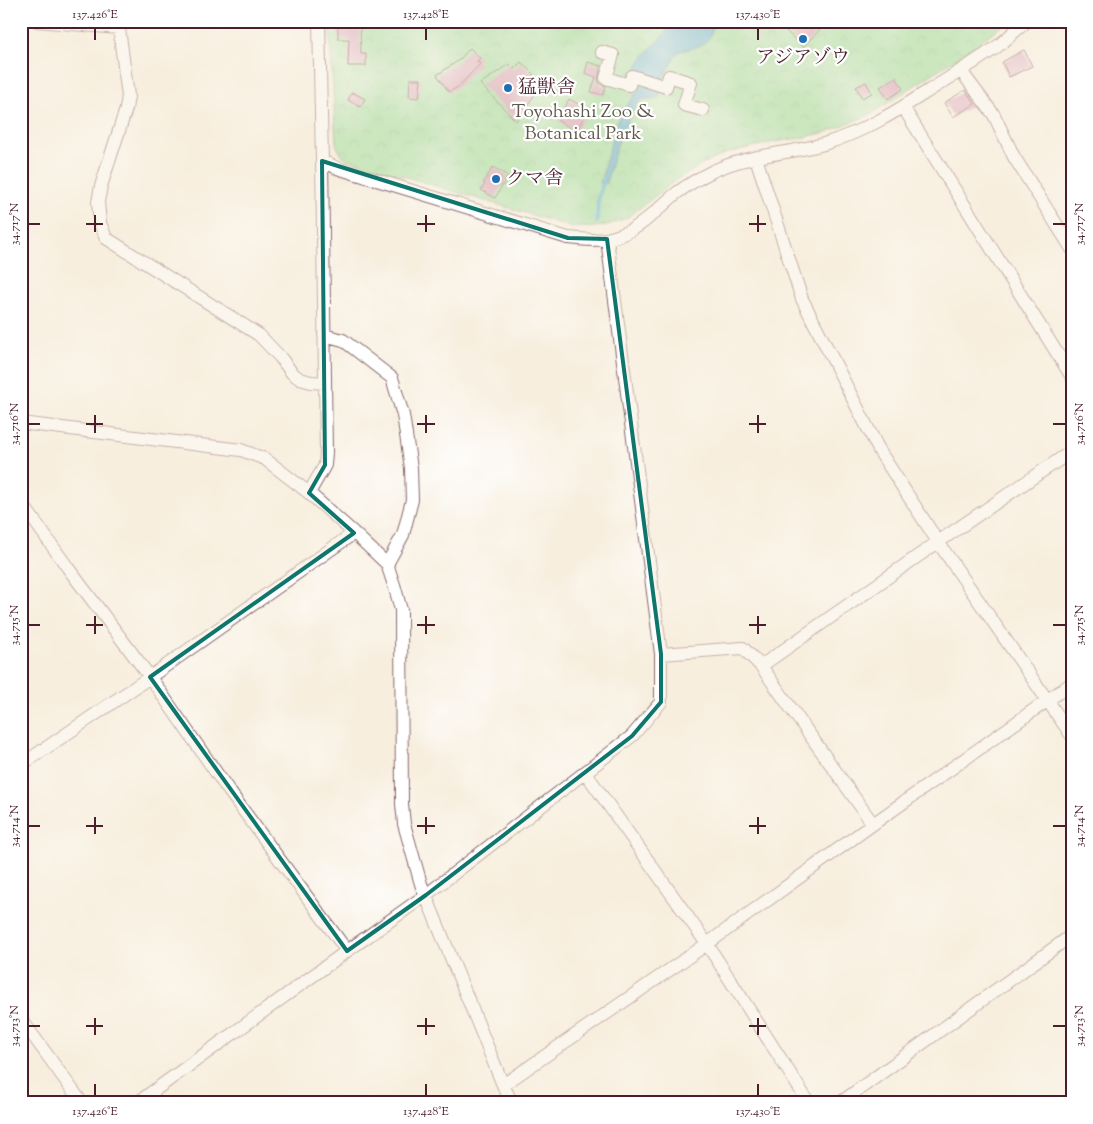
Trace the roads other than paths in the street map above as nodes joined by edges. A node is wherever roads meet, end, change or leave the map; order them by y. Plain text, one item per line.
1 (38, 21) edge
2 (319, 21) edge
3 (1027, 21) edge
4 (119, 25) edge
5 (602, 52) dead end
6 (961, 71) junction
7 (903, 107) junction
8 (703, 110) dead end
9 (756, 158) junction
10 (322, 161) junction
11 (607, 239) junction
12 (1072, 249) edge
13 (324, 335) junction
14 (1072, 377) edge
15 (325, 383) junction
16 (21, 423) edge
17 (1072, 450) edge
18 (308, 493) junction
19 (21, 502) edge
20 (354, 533) junction
21 (938, 542) junction
22 (387, 564) junction
23 (661, 654) junction
24 (761, 666) junction
25 (150, 677) junction
26 (1072, 683) edge
27 (1048, 700) junction
28 (1072, 736) edge
29 (21, 766) edge
30 (585, 772) junction
31 (873, 824) junction
32 (426, 895) junction
33 (1072, 935) edge
34 (707, 944) junction
35 (347, 951) junction
36 (21, 1020) edge
37 (503, 1085) junction
38 (82, 1103) edge
39 (136, 1103) edge
40 (512, 1103) edge
41 (809, 1103) edge
42 (840, 1103) edge

1 - 4 street
2 - 10 street
3 - 6 street
4 - 15 street
5 - 8 street
6 - 7 street
6 - 12 street
7 - 9 street
7 - 14 street
9 - 11 street
9 - 21 street
10 - 11 street
10 - 13 street
11 - 23 street
13 - 15 street
13 - 22 street
15 - 18 street
16 - 18 street
17 - 21 street
18 - 20 street
19 - 25 street
20 - 22 street
20 - 25 street
21 - 24 street
21 - 27 street
22 - 32 street
23 - 24 street
23 - 30 street
24 - 31 street
25 - 29 street
25 - 35 street
26 - 27 street
27 - 28 street
27 - 31 street
30 - 32 street
30 - 34 street
31 - 34 street
32 - 35 street
32 - 37 street
33 - 42 street
34 - 37 street
34 - 41 street
35 - 39 street
36 - 38 street
37 - 40 street

